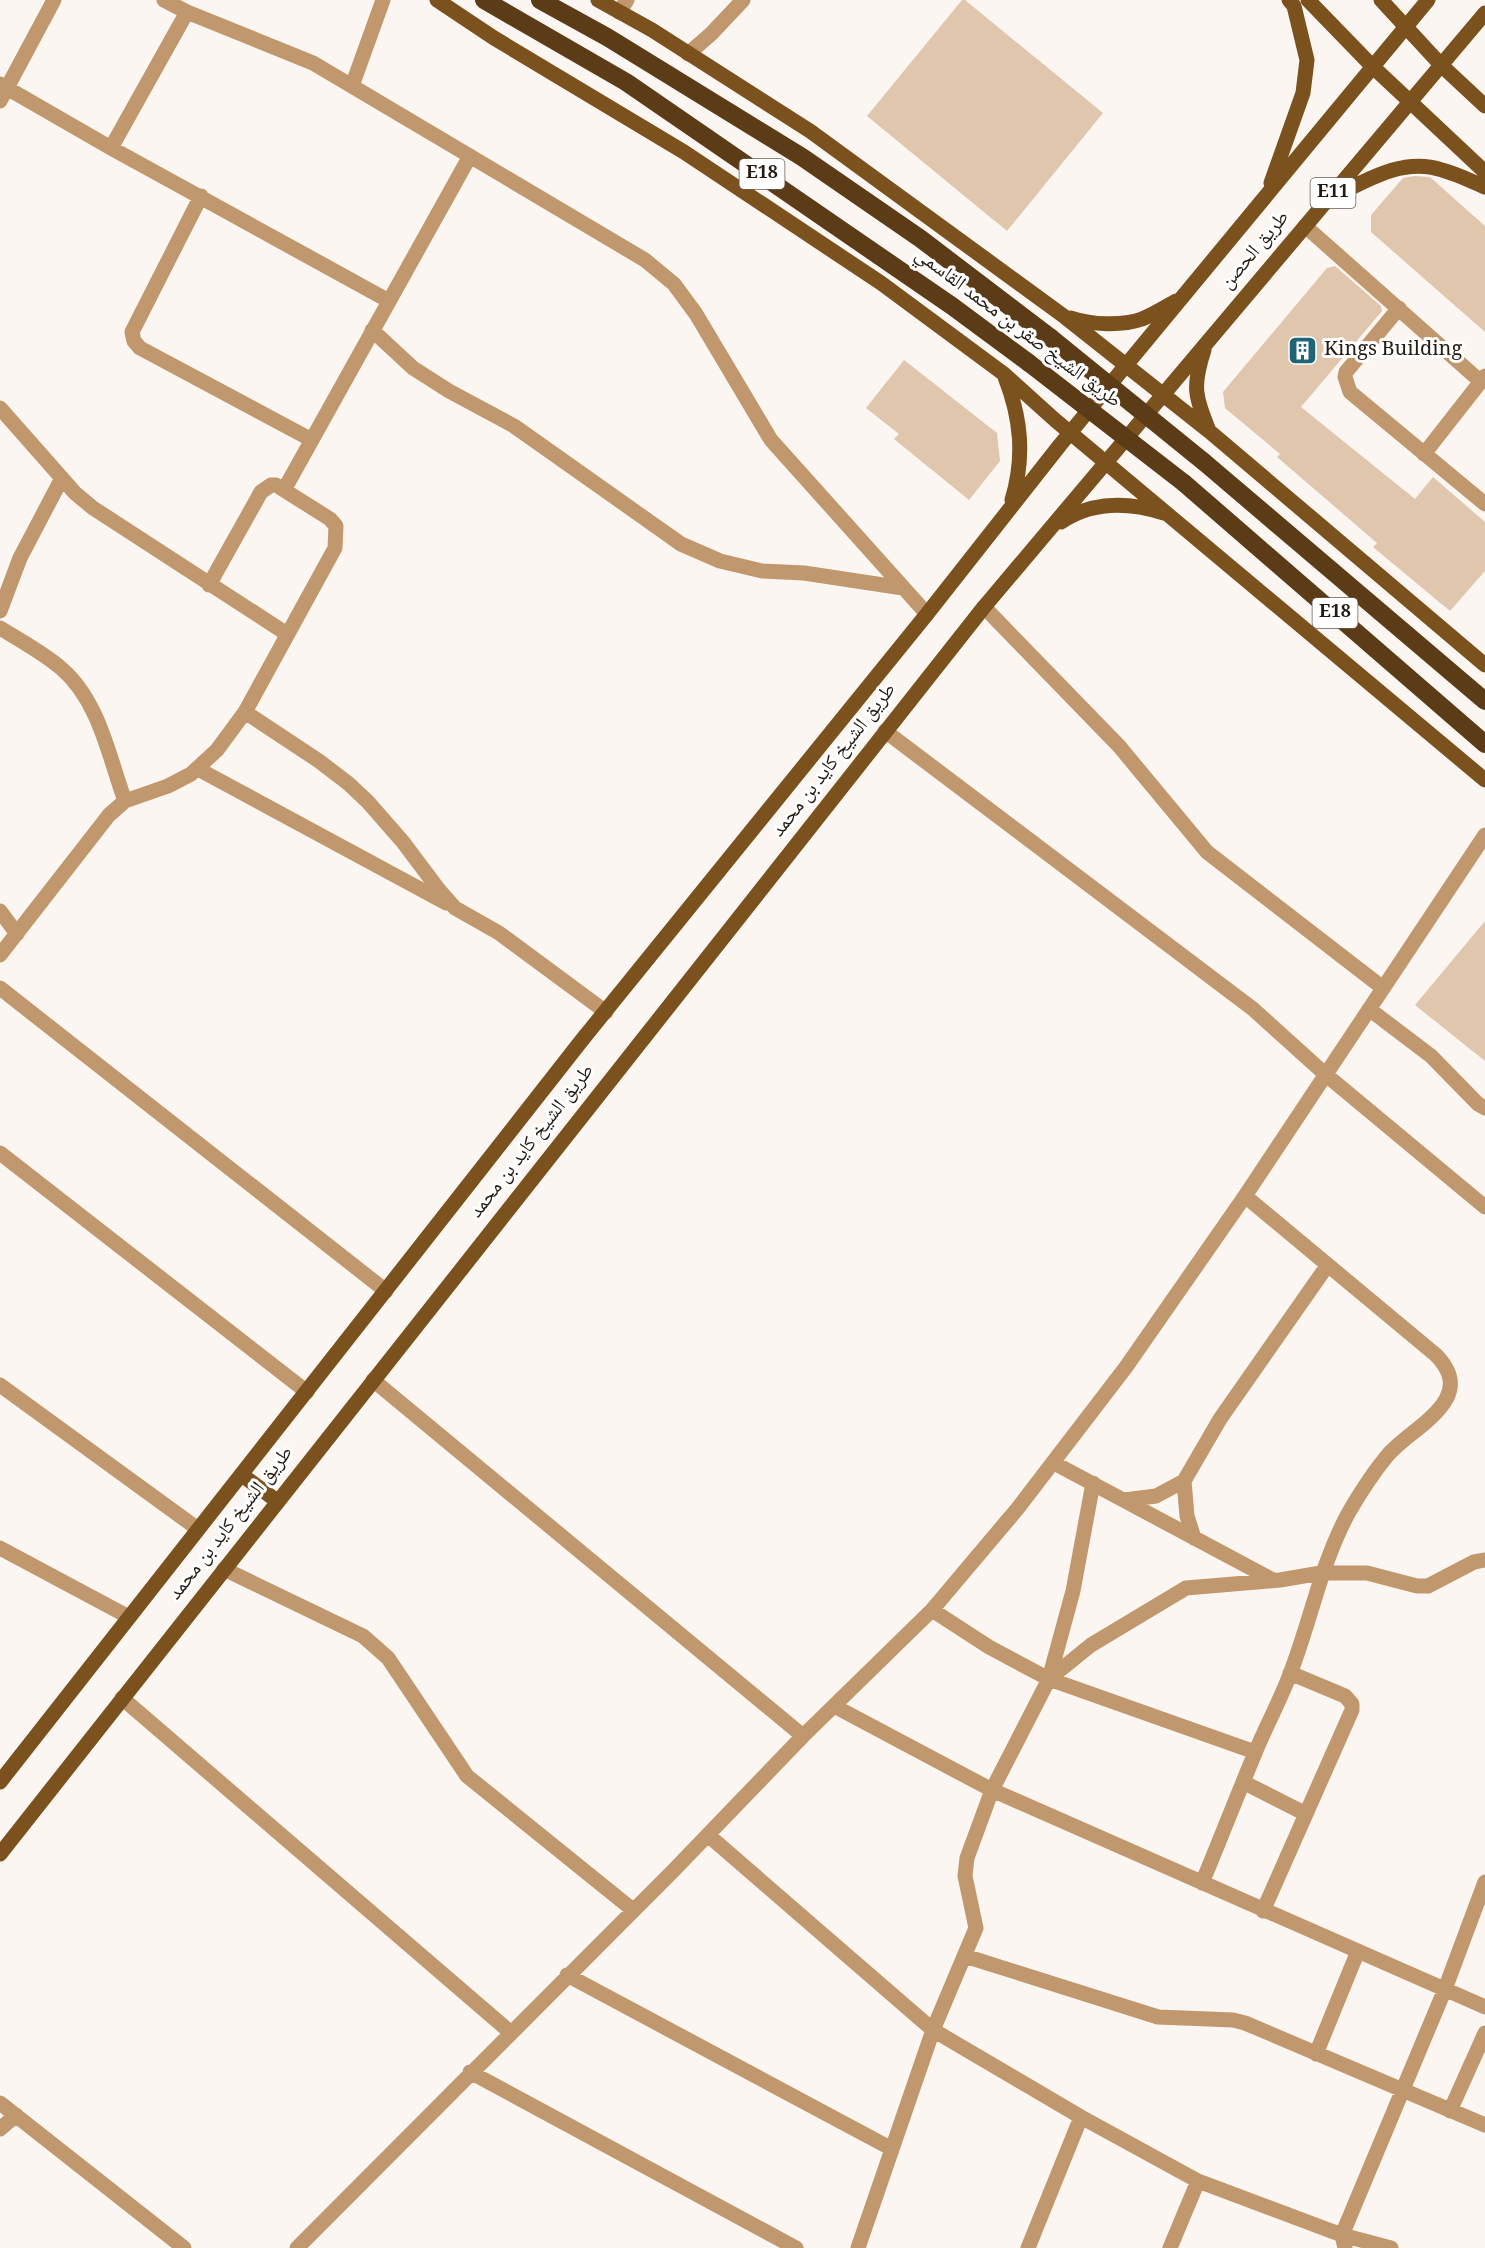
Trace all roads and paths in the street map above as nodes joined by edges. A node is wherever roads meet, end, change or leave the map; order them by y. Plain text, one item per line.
1 (54, 0) edge
2 (383, 0) edge
3 (437, 0) edge
4 (484, 0) edge
5 (540, 0) edge
6 (598, 0) edge
7 (743, 0) edge
8 (1289, 0) edge
9 (1308, 0) edge
10 (1381, 0) edge
11 (1428, 0) edge
12 (624, 3) edge
13 (176, 4) edge
14 (1485, 13) edge
15 (1406, 27) junction
16 (688, 54) junction
17 (1441, 65) junction
18 (1372, 66) junction
19 (352, 86) junction
20 (2, 91) edge
21 (1410, 102) junction
22 (1485, 106) edge
23 (111, 148) junction
24 (470, 156) junction
25 (1485, 172) edge
26 (1485, 187) edge
27 (1267, 195) junction
28 (201, 196) junction
29 (1327, 200) junction
30 (1305, 226) junction
31 (1182, 298) junction
32 (389, 301) junction
33 (1399, 308) junction
34 (1065, 317) junction
35 (372, 330) junction
36 (1206, 343) junction
37 (1125, 366) junction
38 (1004, 374) junction
39 (1483, 378) edge
40 (1162, 394) junction
41 (0, 408) edge
42 (1209, 431) junction
43 (1071, 432) junction
44 (312, 440) junction
45 (1424, 454) junction
46 (1106, 462) junction
47 (62, 477) junction
48 (284, 490) junction
49 (1485, 504) edge
50 (1010, 507) junction
51 (1172, 516) junction
52 (1051, 529) junction
53 (209, 585) junction
54 (903, 588) junction
55 (984, 607) junction
56 (0, 611) edge
57 (927, 614) junction
58 (0, 628) edge
59 (287, 634) junction
60 (1485, 665) edge
61 (1485, 701) edge
62 (245, 712) junction
63 (885, 731) junction
64 (1485, 744) edge
65 (198, 769) junction
66 (1484, 781) edge
67 (125, 801) junction
68 (1485, 835) edge
69 (455, 908) junction
70 (0, 911) edge
71 (17, 934) junction
72 (0, 955) edge
73 (0, 988) edge
74 (1383, 988) junction
75 (1369, 1009) junction
76 (606, 1012) junction
77 (1325, 1074) junction
78 (1485, 1108) edge
79 (0, 1153) edge
80 (1245, 1196) junction
81 (1485, 1208) edge
82 (1327, 1266) junction
83 (386, 1291) junction
84 (373, 1380) junction
85 (0, 1385) edge
86 (307, 1392) junction
87 (1054, 1463) junction
88 (242, 1476) junction
89 (1184, 1480) junction
90 (1093, 1483) junction
91 (1124, 1500) junction
92 (277, 1501) junction
93 (198, 1529) junction
94 (1194, 1538) junction
95 (0, 1548) edge
96 (1485, 1560) edge
97 (224, 1569) junction
98 (1321, 1574) junction
99 (1273, 1580) junction
100 (932, 1610) junction
101 (129, 1617) junction
102 (1290, 1673) junction
103 (1049, 1679) junction
104 (122, 1698) junction
105 (834, 1706) junction
106 (803, 1736) junction
107 (1255, 1752) junction
108 (0, 1782) edge
109 (1244, 1782) junction
110 (992, 1790) junction
111 (1306, 1814) junction
112 (708, 1835) junction
113 (0, 1854) edge
114 (1485, 1881) edge
115 (1202, 1883) junction
116 (633, 1910) junction
117 (1263, 1911) junction
118 (1358, 1952) junction
119 (966, 1956) junction
120 (567, 1975) junction
121 (1445, 1989) junction
122 (1485, 2007) edge
123 (933, 2030) junction
124 (510, 2032) junction
125 (1485, 2033) edge
126 (1316, 2054) junction
127 (470, 2073) junction
128 (1402, 2091) junction
129 (0, 2103) edge
130 (1450, 2110) junction
131 (16, 2115) junction
132 (1081, 2117) junction
133 (1485, 2125) edge
134 (0, 2129) edge
135 (892, 2149) junction
136 (1198, 2181) junction
137 (1343, 2241) edge
138 (1034, 2246) edge
139 (184, 2248) edge
140 (297, 2248) edge
141 (796, 2248) edge
142 (858, 2248) edge
143 (1170, 2248) edge
144 (1391, 2248) edge

1 - 20 street
2 - 19 street
3 - 38 main road
4 - 64 highway, طريق الشيخ صقر بن محمد القاسمي / E18, bridge
5 - 61 highway, طريق الشيخ صقر بن محمد القاسمي / E18, bridge
6 - 12 main road
7 - 16 street
8 - 27 main road
9 - 18 main road
10 - 15 main road
11 - 15 main road, طريق الحصن / E11
12 - 16 main road
13 - 19 street
13 - 23 street
14 - 17 main road, طريق الحصن / E11
15 - 17 main road
15 - 18 main road, طريق الحصن / E11
16 - 34 main road
17 - 21 main road, طريق الحصن / E11
17 - 22 main road
18 - 21 main road
18 - 27 main road, طريق الحصن / E11
19 - 24 street
20 - 23 street
21 - 25 main road
21 - 29 main road, طريق الحصن / E11
23 - 28 street
24 - 32 street
24 - 54 street
26 - 29 main road
27 - 31 main road, طريق الحصن / E11
28 - 32 street
28 - 44 street
29 - 30 main road, طريق الحصن / E11
30 - 33 street
30 - 36 main road, طريق الحصن / E11
31 - 34 main road
31 - 37 main road, طريق الحصن / E11
32 - 35 street
33 - 39 street
33 - 45 street
34 - 37 main road
35 - 44 street
35 - 54 street
36 - 40 main road, طريق الحصن / E11
36 - 42 main road
37 - 40 main road
37 - 43 main road, طريق الحصن / E11
38 - 43 main road
38 - 50 main road
39 - 45 street
40 - 42 main road
40 - 46 main road, طريق الحصن / E11
41 - 47 street
42 - 60 main road
43 - 46 main road
43 - 50 main road, طريق الشيخ كايد بن محمد
44 - 48 street
45 - 49 street
46 - 51 main road
46 - 52 main road, طريق الشيخ كايد بن محمد
47 - 53 street
47 - 56 street
48 - 53 street
48 - 59 street
50 - 57 main road, طريق الشيخ كايد بن محمد
51 - 52 main road
51 - 66 main road
52 - 55 main road, طريق الشيخ كايد بن محمد
53 - 59 street
54 - 57 street
55 - 63 main road, طريق الشيخ كايد بن محمد
55 - 74 street
57 - 76 main road, طريق الشيخ كايد بن محمد
58 - 67 street
59 - 62 street
62 - 65 street
62 - 69 street
63 - 77 street
63 - 84 main road, طريق الشيخ كايد بن محمد
65 - 67 street
65 - 69 street
67 - 71 street
68 - 74 street
69 - 76 street
70 - 71 street
71 - 72 street
73 - 83 street
74 - 75 street
75 - 77 street
75 - 78 street
76 - 83 main road, طريق الشيخ كايد بن محمد
77 - 80 street
77 - 81 street
79 - 86 street
80 - 82 street
80 - 87 street
82 - 89 street
82 - 98 street
83 - 86 main road, طريق الشيخ كايد بن محمد
84 - 92 main road, طريق الشيخ كايد بن محمد
84 - 106 street
85 - 93 street
86 - 88 main road, طريق الشيخ كايد بن محمد
87 - 90 street
87 - 100 street
88 - 92 main road
88 - 93 main road, طريق الشيخ كايد بن محمد
89 - 91 street
89 - 94 street
90 - 91 street
90 - 103 street
91 - 94 street
92 - 97 main road, طريق الشيخ كايد بن محمد
93 - 101 main road, طريق الشيخ كايد بن محمد
94 - 99 street
95 - 101 street
96 - 98 street
97 - 104 main road, طريق الشيخ كايد بن محمد
97 - 116 street
98 - 99 street
98 - 102 street
99 - 103 street
100 - 103 street
100 - 105 street
101 - 108 main road, طريق الشيخ كايد بن محمد
102 - 107 street
102 - 111 street
103 - 107 street
103 - 110 street
104 - 113 main road, طريق الشيخ كايد بن محمد
104 - 124 street
105 - 106 street
105 - 110 street
106 - 112 street
107 - 109 street
109 - 111 street
109 - 115 street
110 - 115 street
110 - 119 street
111 - 117 street
112 - 116 street
112 - 123 street
114 - 121 street
115 - 117 street
116 - 120 street
117 - 118 street
118 - 121 street
118 - 126 street
119 - 123 street
119 - 126 street
120 - 124 street
120 - 135 street
121 - 122 street
121 - 128 street
123 - 132 street
123 - 135 street
124 - 127 street
125 - 130 street
126 - 128 street
127 - 140 street
127 - 141 street
128 - 130 street
128 - 137 street
129 - 131 street
130 - 133 street
131 - 134 street
131 - 139 street
132 - 136 street
132 - 138 street
135 - 142 street
136 - 137 street
136 - 143 street
137 - 144 street

